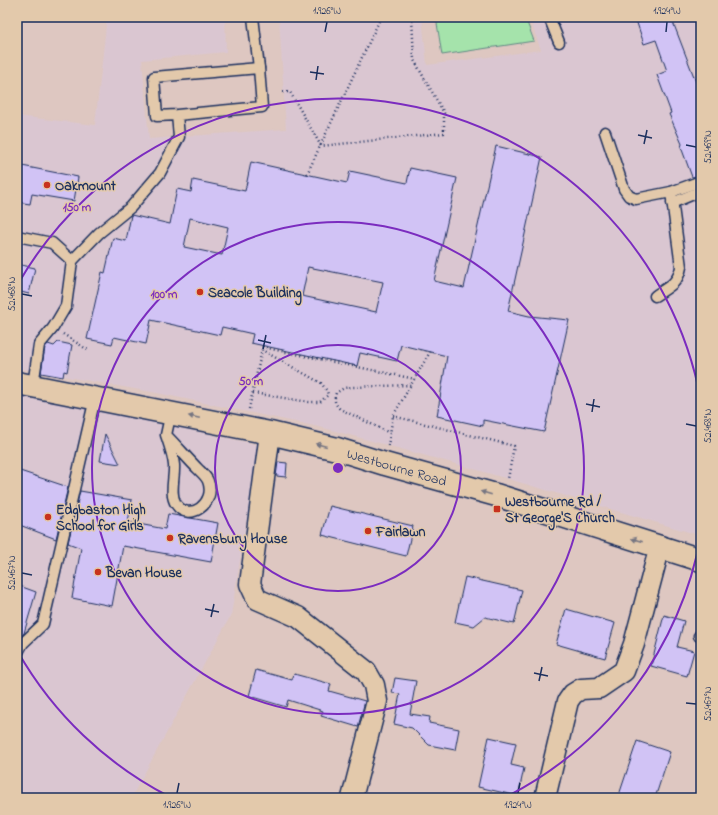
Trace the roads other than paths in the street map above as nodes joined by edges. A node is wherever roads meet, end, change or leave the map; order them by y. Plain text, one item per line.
1 (253, 17) edge
2 (549, 17) edge
3 (559, 42) dead end
4 (258, 68) junction
5 (177, 115) junction
6 (605, 132) dead end
7 (701, 181) edge
8 (701, 191) edge
9 (671, 192) junction
10 (672, 203) junction
11 (17, 236) edge
12 (72, 261) junction
13 (655, 296) dead end
14 (25, 384) edge
15 (95, 398) junction
16 (171, 412) junction
17 (270, 433) junction
18 (166, 435) junction
19 (660, 546) junction
20 (701, 560) edge
21 (17, 654) edge
22 (352, 798) edge
23 (545, 798) edge

1 - 4 lane
2 - 3 lane
4 - 5 lane
4 - 5 lane
5 - 12 lane
6 - 9 lane
7 - 9 lane
8 - 10 lane
9 - 10 lane
10 - 13 lane
11 - 12 lane
12 - 14 lane
14 - 15 main road, Westbourne Road
15 - 16 main road, Westbourne Road
15 - 21 lane
17 -> 16 main road, Westbourne Road
16 - 18 lane
19 -> 17 main road, Westbourne Road
17 - 22 street
18 - 18 lane
19 - 20 main road, Westbourne Road
19 - 23 street

